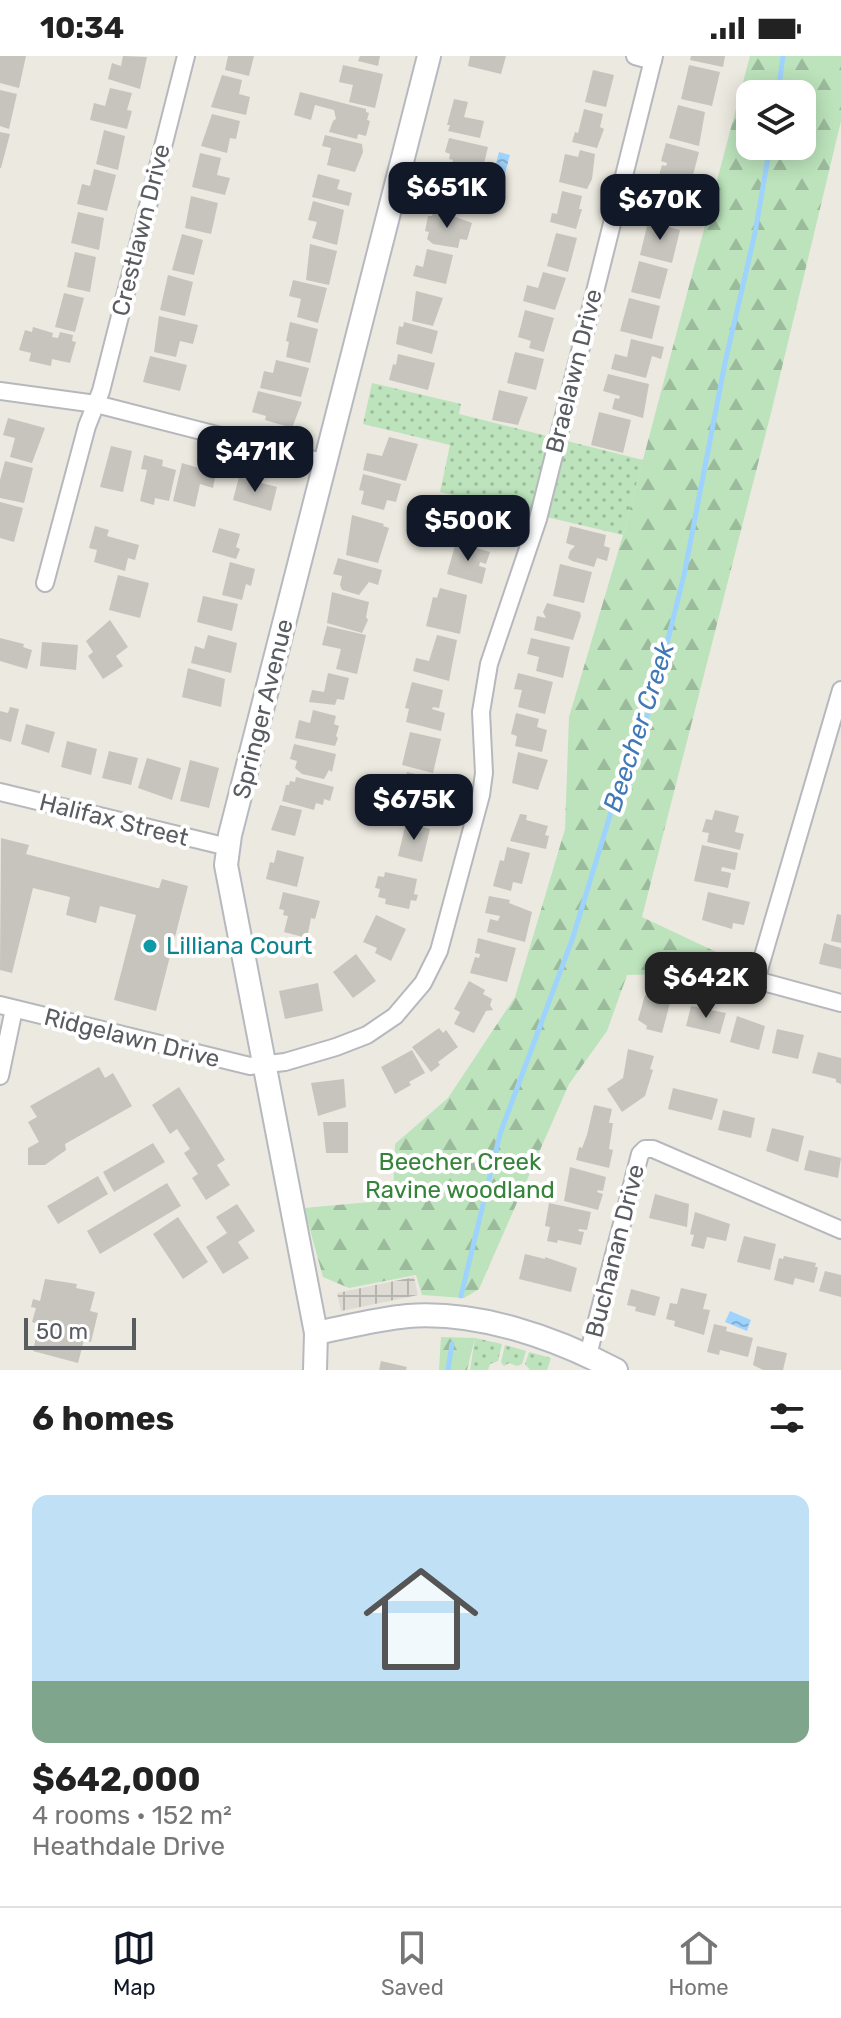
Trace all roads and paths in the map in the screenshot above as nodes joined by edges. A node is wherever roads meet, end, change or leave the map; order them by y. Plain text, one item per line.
1 (186, 56) edge
2 (429, 56) edge
3 (635, 56) edge
4 (654, 58) edge
5 (0, 391) edge
6 (96, 404) junction
7 (326, 463) junction
8 (45, 583) dead end
9 (841, 690) edge
10 (0, 792) edge
11 (228, 847) junction
12 (841, 1003) edge
13 (7, 1007) edge
14 (265, 1064) junction
15 (0, 1076) edge
16 (841, 1230) edge
17 (316, 1333) junction
18 (588, 1355) junction
19 (315, 1370) edge
20 (616, 1370) edge

1 - 6 street, Crestlawn Drive
2 - 7 street, Springer Avenue
3 - 4 street, Braelawn Drive
4 - 14 street, Braelawn Drive
5 - 6 street
6 - 7 street
6 - 8 street, Crestlawn Drive
7 - 11 street, Springer Avenue
9 - 12 street
10 - 11 street, Halifax Street
11 - 14 street, Springer Avenue
13 - 14 street, Ridgelawn Drive
13 - 15 street
14 - 17 street, Springer Avenue
16 - 18 street, Buchanan Drive
17 - 18 street
17 - 19 street, Springer Avenue
18 - 20 street

